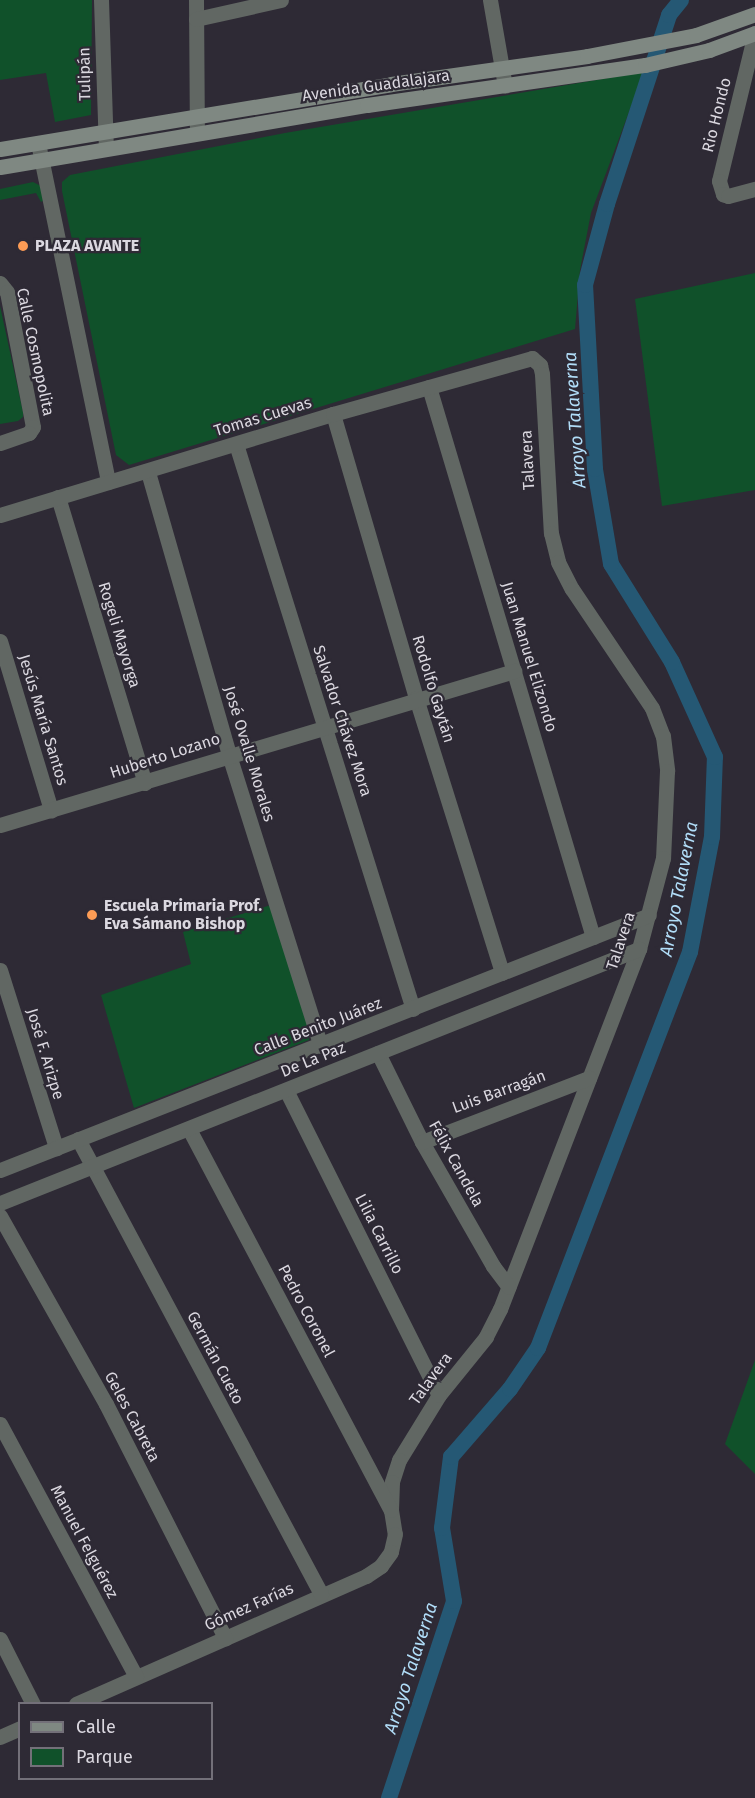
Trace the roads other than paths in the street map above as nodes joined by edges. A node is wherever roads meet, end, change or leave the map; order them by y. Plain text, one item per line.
1 (101, 0) edge
2 (196, 0) edge
3 (281, 0) edge
4 (490, 0) edge
5 (755, 14) edge
6 (196, 19) junction
7 (755, 33) edge
8 (502, 68) junction
9 (505, 86) junction
10 (196, 116) junction
11 (104, 131) junction
12 (197, 133) junction
13 (38, 142) junction
14 (106, 148) junction
15 (0, 149) edge
16 (40, 159) junction
17 (0, 167) edge
18 (755, 189) edge
19 (0, 283) edge
20 (537, 361) joint
21 (429, 387) junction
22 (333, 414) junction
23 (0, 443) edge
24 (236, 444) junction
25 (148, 471) junction
26 (108, 482) junction
27 (58, 498) junction
28 (0, 515) edge
29 (0, 641) edge
30 (514, 671) junction
31 (417, 698) junction
32 (326, 727) junction
33 (228, 755) junction
34 (145, 783) junction
35 (51, 810) junction
36 (0, 825) edge
37 (649, 915) junction
38 (593, 937) junction
39 (639, 949) junction
40 (0, 970) edge
41 (502, 973) junction
42 (413, 1009) junction
43 (321, 1046) junction
44 (378, 1053) junction
45 (589, 1078) junction
46 (286, 1090) junction
47 (189, 1129) junction
48 (78, 1139) junction
49 (422, 1142) junction
50 (56, 1148) junction
51 (92, 1166) junction
52 (0, 1170) edge
53 (0, 1203) edge
54 (0, 1216) edge
55 (509, 1287) junction
56 (439, 1395) junction
57 (0, 1424) edge
58 (391, 1510) junction
59 (321, 1594) junction
60 (225, 1638) junction
61 (0, 1640) edge
62 (136, 1677) junction
63 (32, 1702) edge
64 (80, 1702) edge
65 (18, 1729) edge
66 (0, 1737) edge

1 - 11 street, Tulipán
2 - 6 street
3 - 6 street
4 - 8 street
5 - 8 main road, Avenida Guadalajara
6 - 10 street
7 - 9 main road, Avenida Guadalajara
7 - 18 street, Rio Hondo
8 - 9 street
8 - 10 main road, Avenida Guadalajara
9 - 12 main road, Avenida Guadalajara
10 - 11 main road, Avenida Guadalajara
10 - 12 street
11 - 13 main road, Avenida Guadalajara
11 - 14 street, Tulipán
12 - 14 main road, Avenida Guadalajara
13 - 15 main road, Avenida Guadalajara
13 - 16 street
14 - 16 main road, Avenida Guadalajara
16 - 17 main road, Avenida Guadalajara
16 - 26 street
19 - 23 street, Calle Cosmopolita
20 - 21 street, Tomas Cuevas
20 - 37 street, Talavera
21 - 22 street, Tomas Cuevas
21 - 30 street, Juan Manuel Elizondo
22 - 24 street, Tomas Cuevas
22 - 31 street, Rodolfo Gaytán
24 - 25 street, Tomas Cuevas
24 - 32 street, Salvador Chávez Mora
25 - 26 street, Tomas Cuevas
25 - 33 street, José Ovalle Morales
26 - 27 street, Tomas Cuevas
27 - 28 street, Tomas Cuevas
27 - 34 street, Rogeli Mayorga
29 - 35 street, Jesús María Santos
30 - 31 street, Huberto Lozano
30 - 38 street, Juan Manuel Elizondo
31 - 32 street, Huberto Lozano
31 - 41 street, Rodolfo Gaytán
32 - 33 street, Huberto Lozano
32 - 42 street, Salvador Chávez Mora
33 - 34 street, Huberto Lozano
33 - 43 street, José Ovalle Morales
34 - 35 street, Huberto Lozano
35 - 36 street, Huberto Lozano
37 - 38 street, Calle Benito Juárez
37 - 39 street, Talavera
38 - 41 street, Calle Benito Juárez
39 - 44 street, De La Paz
39 - 45 street, Talavera
40 - 50 street, José F. Arizpe
41 - 42 street, Calle Benito Juárez
42 - 43 street, Calle Benito Juárez
43 - 48 street, Calle Benito Juárez
44 - 46 street, De La Paz
44 - 49 street, Félix Candela
45 - 49 street, Luis Barragán
45 - 55 street, Talavera
46 - 47 street, De La Paz
46 - 56 street, Lilia Carrillo
47 - 51 street, De La Paz
47 - 58 street, Pedro Coronel
48 - 50 street, Calle Benito Juárez
48 - 51 street, Germán Cueto
49 - 55 street, Félix Candela
50 - 52 street, Calle Benito Juárez
51 - 53 street, De La Paz
51 - 59 street, Germán Cueto
54 - 60 street, Geles Cabreta
55 - 56 street, Talavera
56 - 58 street, Talavera
57 - 62 street, Manuel Felguérez
58 - 59 street, Gómez Farías
59 - 60 street, Gómez Farías
60 - 62 street, Gómez Farías
61 - 63 street
62 - 64 street, Gómez Farías
65 - 66 street

